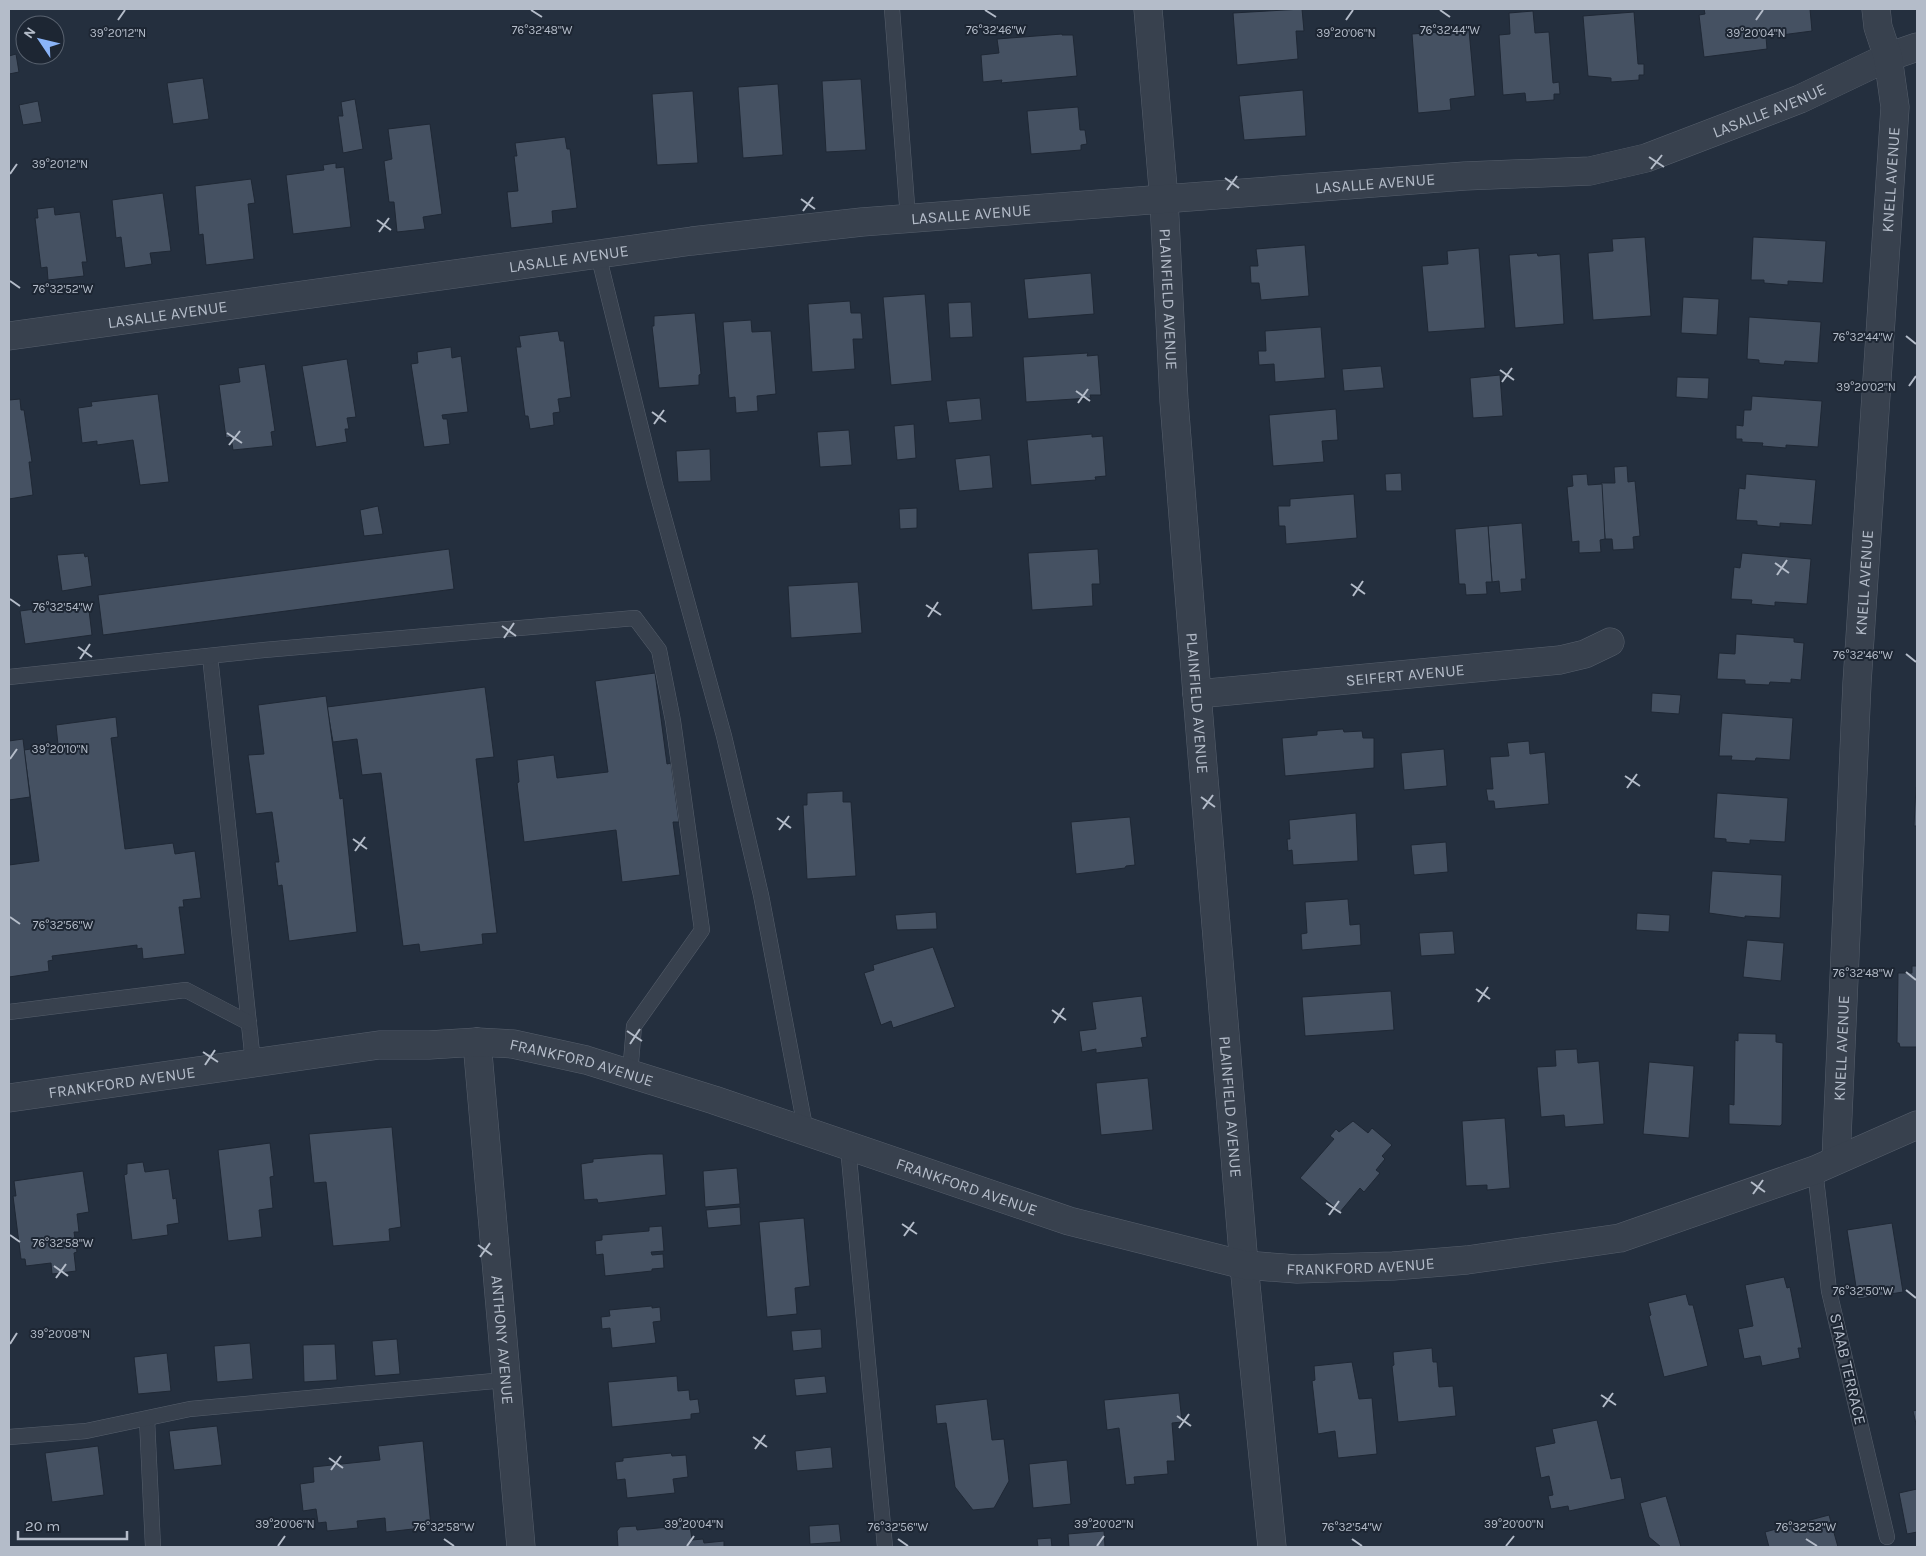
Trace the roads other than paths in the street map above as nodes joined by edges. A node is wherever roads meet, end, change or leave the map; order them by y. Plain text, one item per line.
1 (892, 9) edge
2 (1148, 9) edge
3 (1876, 9) edge
4 (1917, 47) edge
5 (1888, 57) junction
6 (1164, 200) junction
7 (908, 218) junction
8 (598, 254) junction
9 (9, 336) edge
10 (1610, 642) dead end
11 (210, 656) junction
12 (9, 676) edge
13 (1197, 694) junction
14 (9, 1012) edge
15 (249, 1023) junction
16 (477, 1042) junction
17 (254, 1062) junction
18 (630, 1074) junction
19 (9, 1098) edge
20 (1917, 1125) edge
21 (806, 1132) junction
22 (848, 1147) junction
23 (1825, 1165) junction
24 (1244, 1265) junction
25 (505, 1380) junction
26 (147, 1419) junction
27 (9, 1438) edge
28 (1888, 1537) dead end
29 (153, 1547) edge
30 (521, 1547) edge
31 (885, 1547) edge
32 (1272, 1547) edge

1 - 7 lane
2 - 6 street, PLAINFIELD AVENUE
3 - 5 street, KNELL AVENUE
4 - 5 street, LASALLE AVENUE
5 - 6 street, LASALLE AVENUE
5 - 23 street, KNELL AVENUE
6 - 7 street, LASALLE AVENUE
6 - 13 street, PLAINFIELD AVENUE
7 - 8 street, LASALLE AVENUE
8 - 9 street, LASALLE AVENUE
8 - 21 lane
10 - 13 street, SEIFERT AVENUE
11 - 12 lane
11 - 15 lane
11 - 18 lane
13 - 24 street, PLAINFIELD AVENUE
14 - 15 lane
15 - 17 lane
16 - 17 street, FRANKFORD AVENUE
16 - 18 street, FRANKFORD AVENUE
16 - 25 street, ANTHONY AVENUE
17 - 19 street, FRANKFORD AVENUE
18 - 21 street, FRANKFORD AVENUE
20 - 23 street, FRANKFORD AVENUE
21 - 22 street, FRANKFORD AVENUE
22 - 24 street, FRANKFORD AVENUE
22 - 31 lane
23 - 24 street, FRANKFORD AVENUE
23 - 28 lane, STAAB TERRACE
24 - 32 street, PLAINFIELD AVENUE
25 - 26 lane
25 - 30 street, ANTHONY AVENUE
26 - 27 lane
26 - 29 lane

